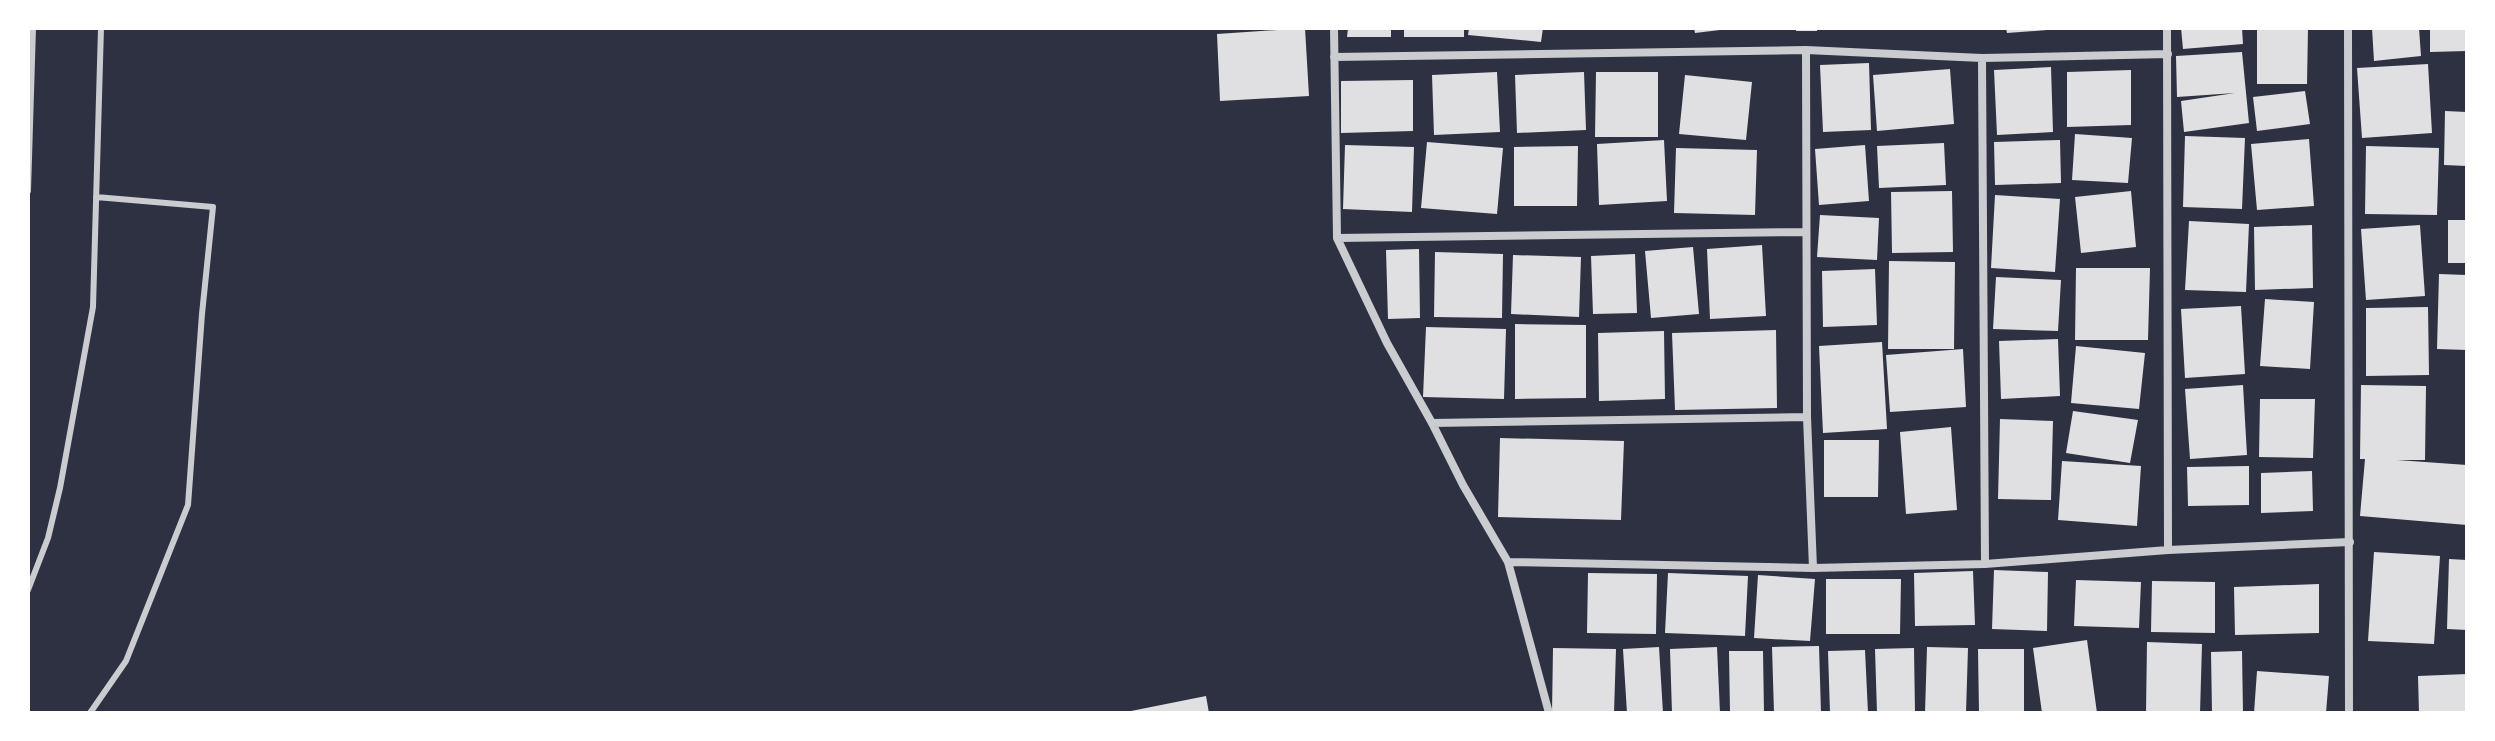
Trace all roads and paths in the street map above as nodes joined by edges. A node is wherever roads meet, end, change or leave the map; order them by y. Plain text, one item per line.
1 (33, 28) edge
2 (101, 28) edge
3 (1334, 28) edge
4 (2167, 28) edge
5 (2348, 28) edge
6 (1806, 50) junction
7 (2168, 54) junction
8 (1334, 57) junction
9 (1982, 58) junction
10 (28, 191) edge
11 (96, 197) junction
12 (1806, 232) junction
13 (1337, 238) junction
14 (1807, 417) junction
15 (1432, 423) junction
16 (2350, 542) junction
17 (2168, 550) junction
18 (1508, 562) junction
19 (1985, 564) junction
20 (1813, 568) junction
21 (28, 590) edge
22 (90, 713) edge
23 (1549, 713) edge
24 (2349, 713) edge

1 - 10 lane
2 - 11 lane
3 - 8 street
4 - 7 street
5 - 16 street
6 - 8 street
6 - 9 street
6 - 12 street
7 - 9 street
7 - 17 street
8 - 13 street
9 - 19 street
11 - 21 lane
11 - 22 lane
12 - 13 street
12 - 14 street
13 - 15 street
14 - 15 street
14 - 20 street
15 - 18 street
16 - 17 street
16 - 24 street
17 - 19 street
18 - 20 street
18 - 23 street
19 - 20 street

